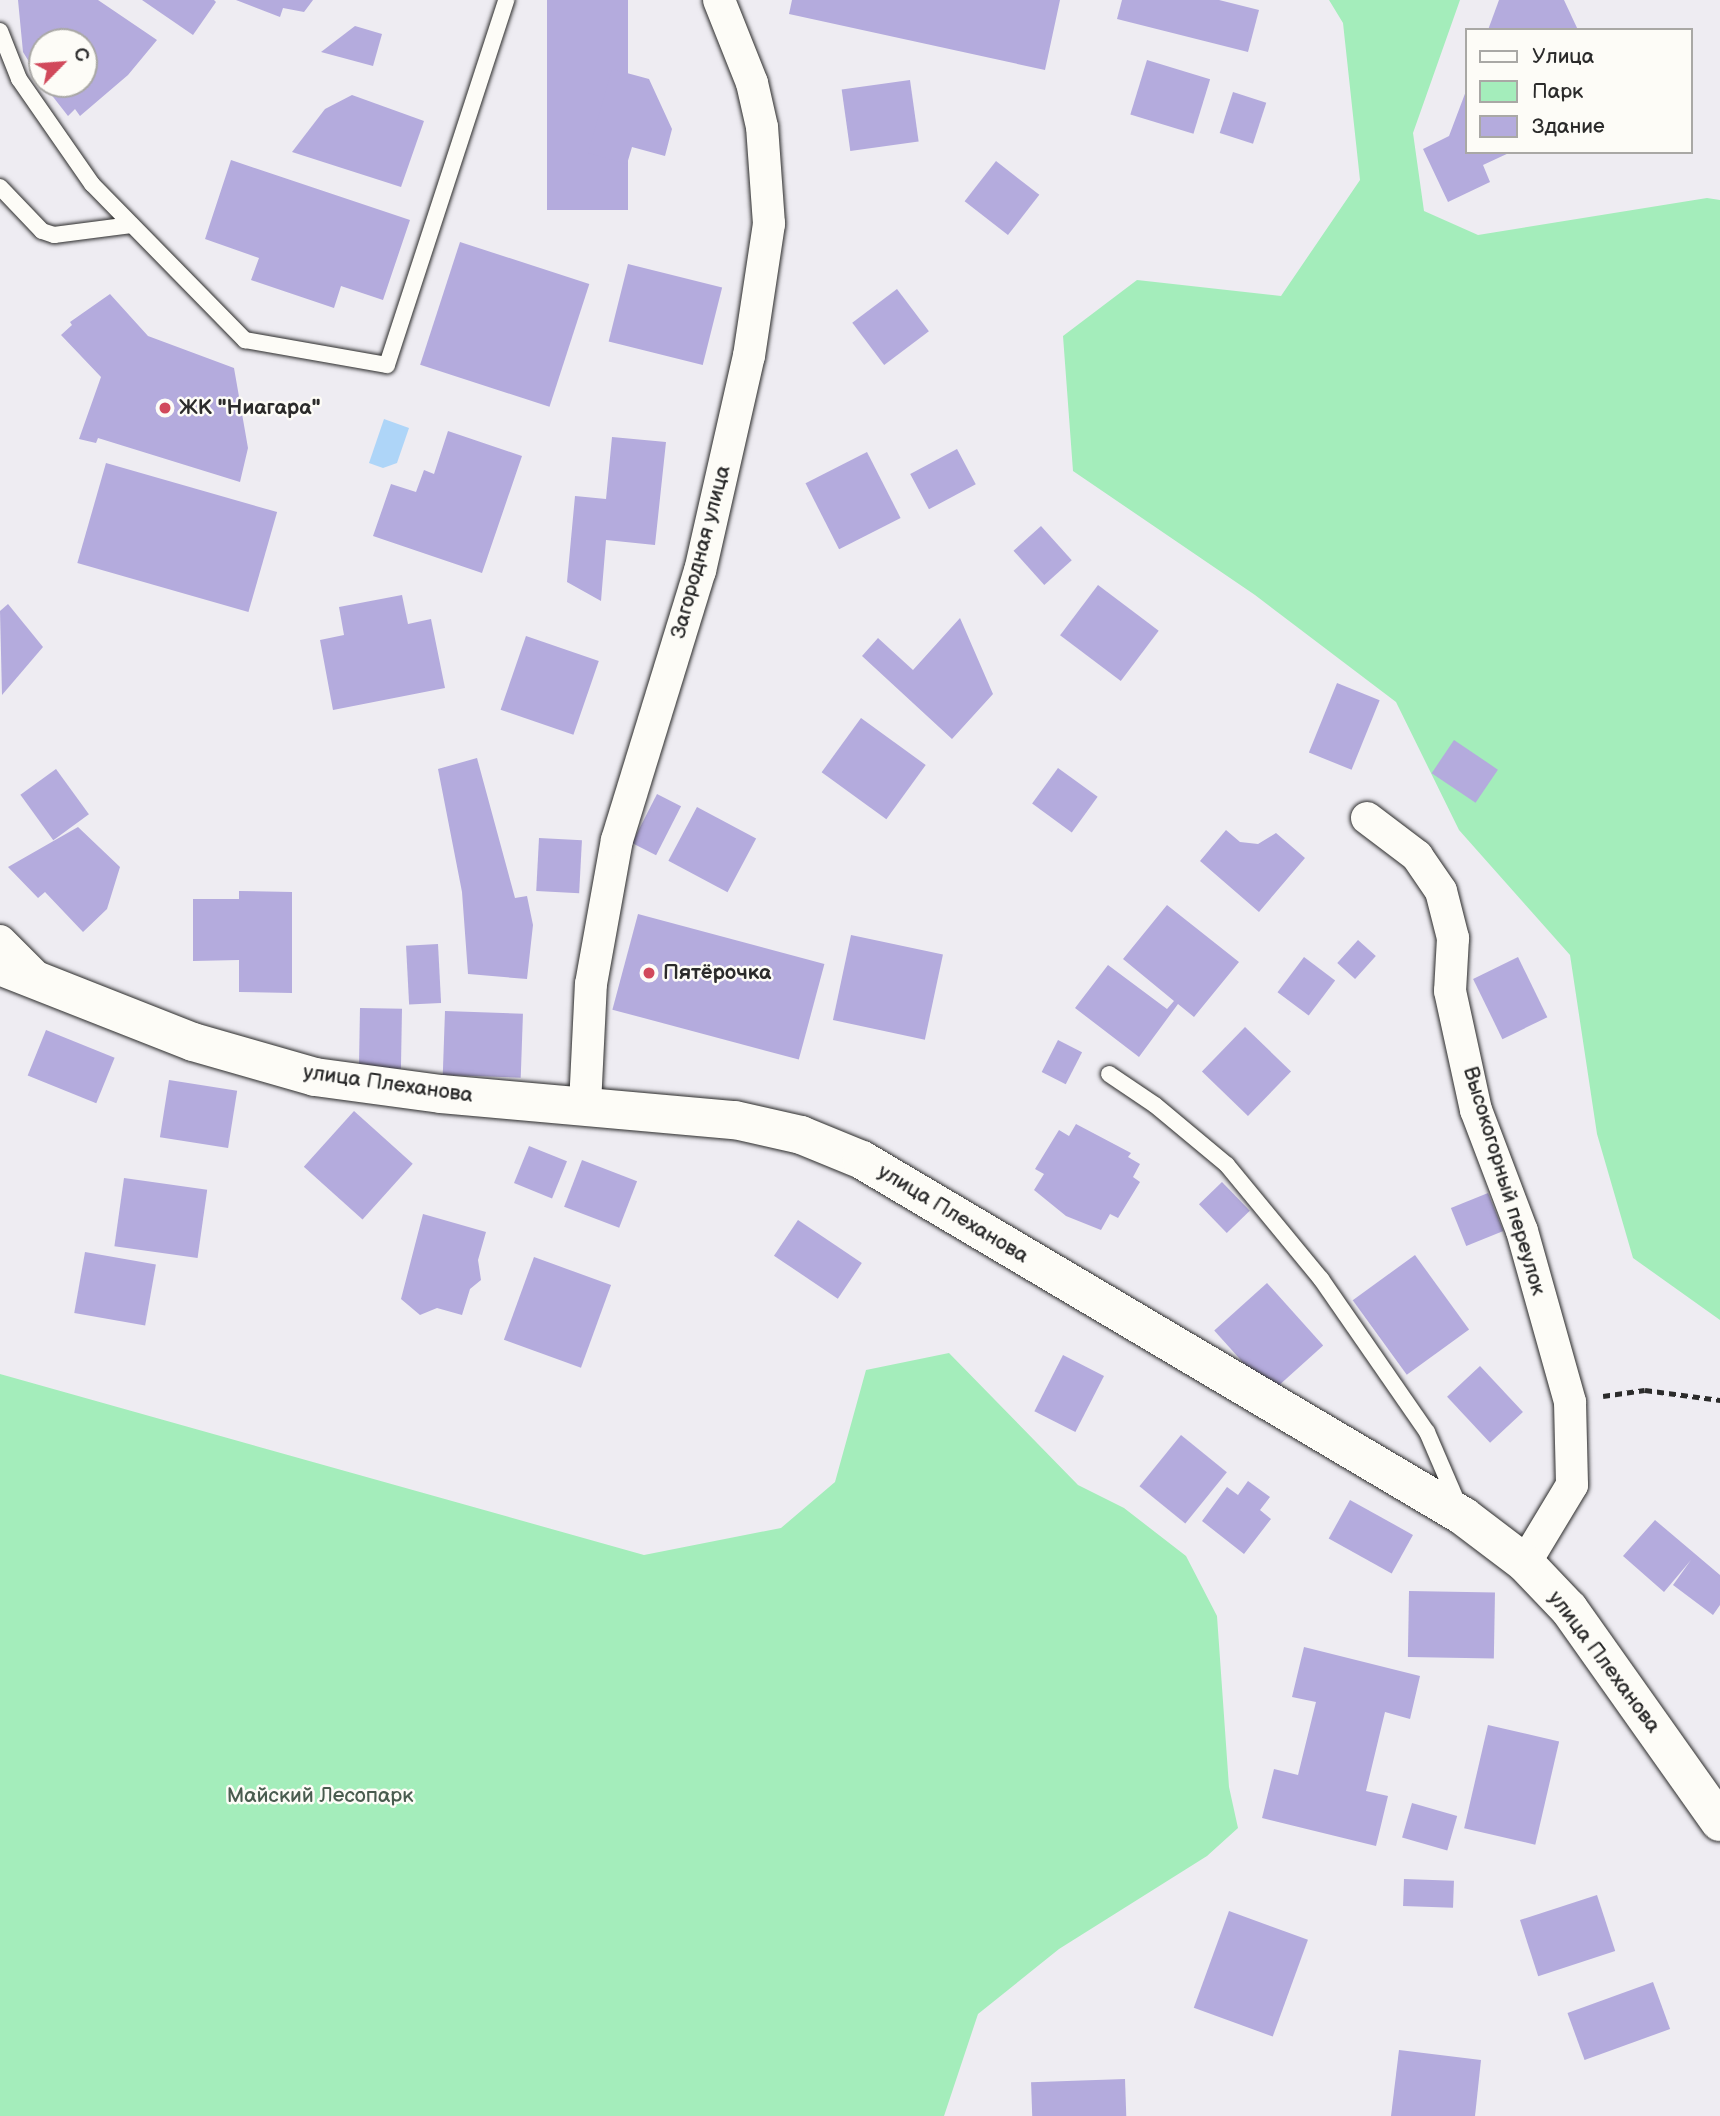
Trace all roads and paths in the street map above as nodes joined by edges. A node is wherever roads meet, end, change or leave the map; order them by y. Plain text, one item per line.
1 (506, 0) edge
2 (719, 0) edge
3 (0, 32) edge
4 (0, 187) edge
5 (131, 225) junction
6 (1367, 818) dead end
7 (0, 941) edge
8 (0, 966) edge
9 (38, 979) junction
10 (1109, 1074) dead end
11 (585, 1105) junction
12 (1720, 1400) edge
13 (1570, 1402) junction
14 (1463, 1516) junction
15 (1525, 1563) junction
16 (1720, 1822) edge

1 - 5 lane
2 - 11 street, Загородная улица
3 - 5 lane
4 - 5 lane
6 - 13 street, Высокогорный переулок
7 - 9 street
8 - 9 street, улица Плеханова
9 - 11 street, улица Плеханова
10 - 14 lane
11 - 14 street, улица Плеханова
12 - 13 path
13 - 15 street, Высокогорный переулок
14 - 15 street, улица Плеханова
15 - 16 street, улица Плеханова

